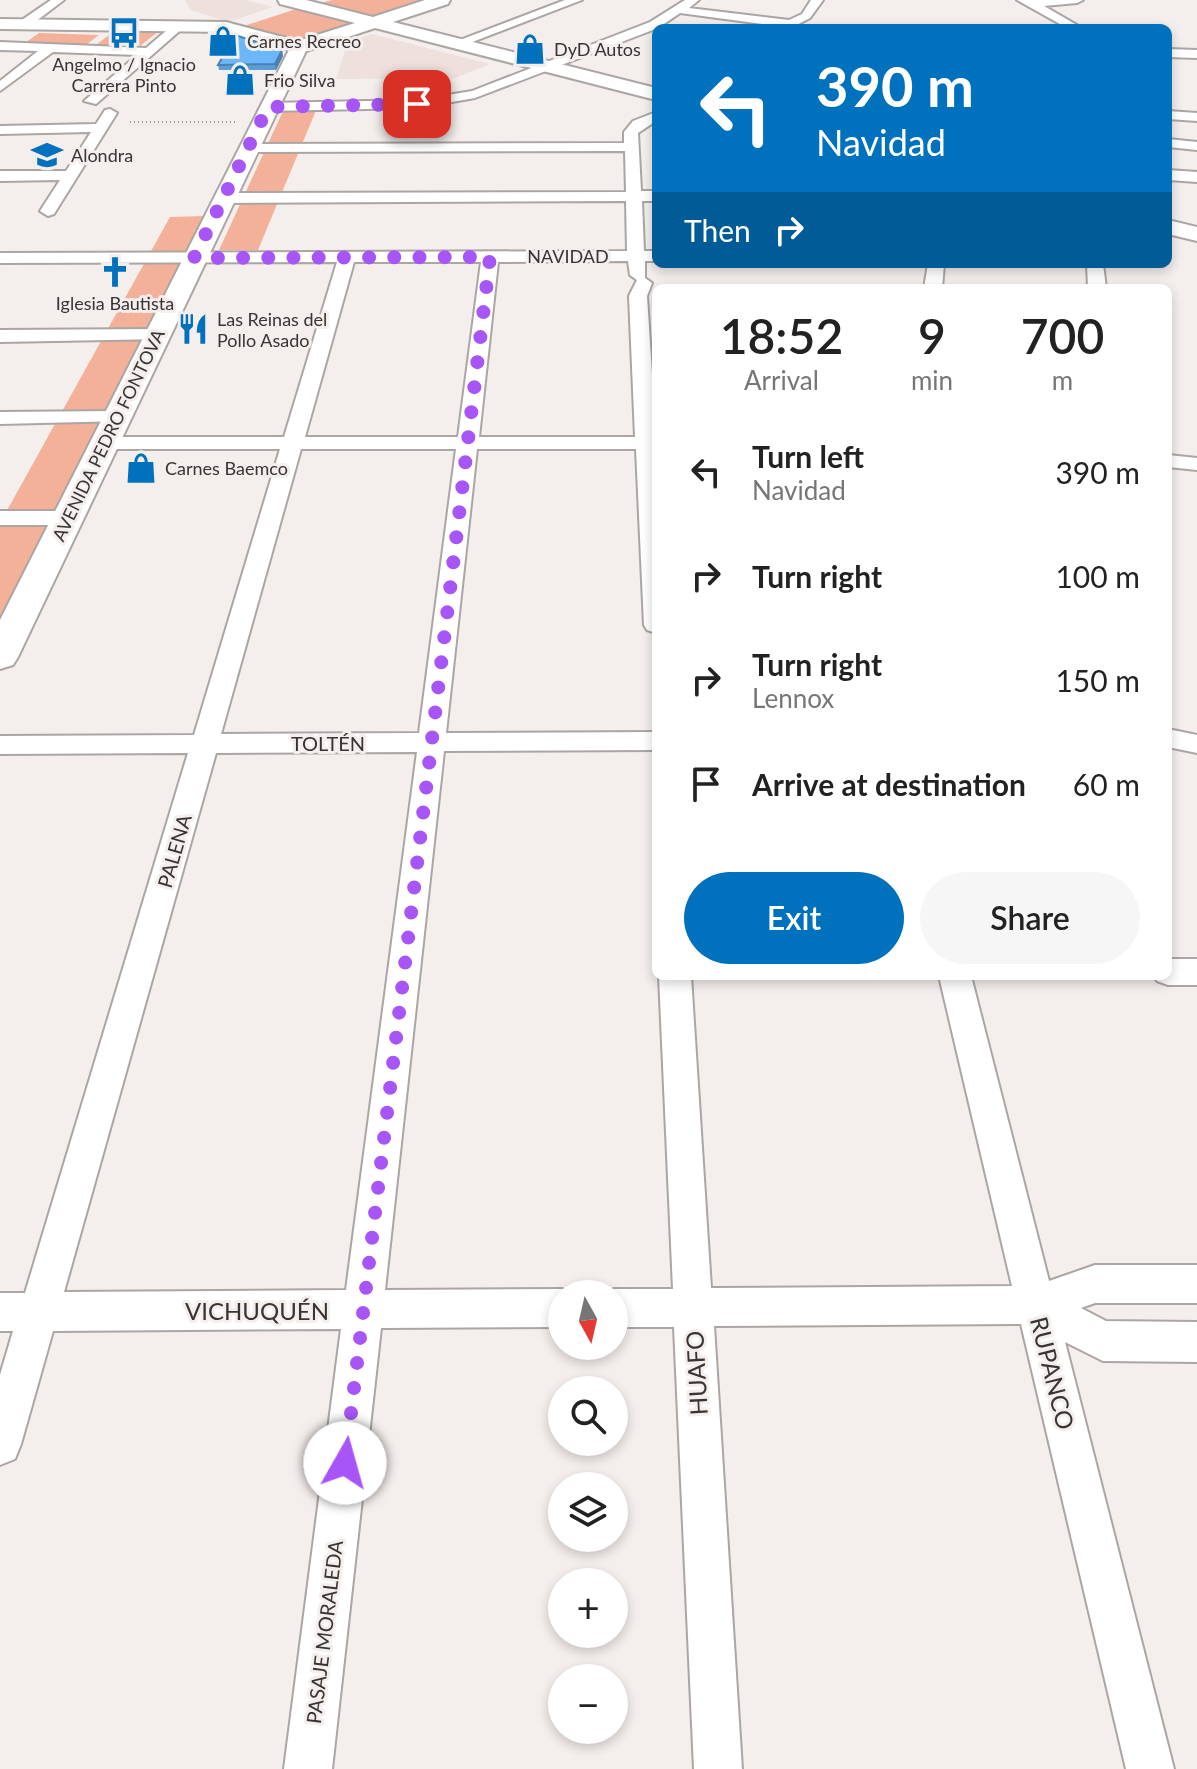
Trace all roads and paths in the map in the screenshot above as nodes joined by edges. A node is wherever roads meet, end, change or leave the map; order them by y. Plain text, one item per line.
1 (58, 0) edge
2 (442, 0) edge
3 (576, 0) edge
4 (693, 0) edge
5 (817, 0) edge
6 (1077, 0) edge
7 (302, 1) edge
8 (1028, 2) edge
9 (681, 10) junction
10 (178, 18) junction
11 (376, 22) junction
12 (0, 24) edge
13 (1069, 24) edge
14 (23, 25) junction
15 (226, 27) junction
16 (628, 35) junction
17 (652, 40) edge
18 (458, 43) junction
19 (0, 46) edge
20 (299, 47) junction
21 (50, 48) junction
22 (147, 52) junction
23 (1172, 53) edge
24 (1196, 56) edge
25 (545, 66) junction
26 (0, 87) edge
27 (652, 93) edge
28 (91, 101) dead end
29 (264, 114) junction
30 (1172, 115) edge
31 (1197, 117) edge
32 (652, 118) edge
33 (105, 121) junction
34 (0, 130) edge
35 (1172, 143) edge
36 (1197, 146) edge
37 (631, 147) junction
38 (248, 148) junction
39 (71, 175) junction
40 (1172, 175) edge
41 (0, 176) edge
42 (1197, 177) edge
43 (633, 196) junction
44 (652, 196) edge
45 (224, 198) junction
46 (48, 211) dead end
47 (1172, 228) edge
48 (1197, 234) edge
49 (636, 256) junction
50 (652, 256) edge
51 (347, 257) junction
52 (490, 257) junction
53 (0, 258) edge
54 (194, 258) junction
55 (650, 290) edge
56 (157, 335) junction
57 (0, 336) edge
58 (117, 417) junction
59 (0, 418) edge
60 (104, 443) junction
61 (293, 443) junction
62 (468, 443) junction
63 (651, 443) edge
64 (1172, 461) edge
65 (1197, 464) edge
66 (652, 479) edge
67 (0, 518) edge
68 (67, 518) junction
69 (3, 645) edge
70 (1172, 739) edge
71 (652, 741) edge
72 (432, 743) junction
73 (205, 744) junction
74 (1197, 744) edge
75 (0, 745) edge
76 (1172, 972) edge
77 (1197, 972) edge
78 (675, 980) edge
79 (956, 980) edge
80 (1197, 1284) edge
81 (1036, 1305) junction
82 (693, 1307) junction
83 (548, 1308) edge
84 (628, 1308) edge
85 (364, 1310) junction
86 (0, 1312) edge
87 (39, 1312) junction
88 (1197, 1342) edge
89 (0, 1444) edge
90 (308, 1769) edge
91 (718, 1769) edge
92 (1150, 1769) edge

1 - 14 street
2 - 11 main road
3 - 18 street
4 - 9 street
5 - 9 street
6 - 8 street
7 - 11 main road
7 - 15 main road
8 - 13 street
9 - 16 street
10 - 14 main road
10 - 15 main road
10 - 22 street
11 - 18 main road
11 - 20 main road
12 - 14 main road
15 - 20 main road
16 - 17 street
16 - 25 street
18 - 25 main road
19 - 21 street
20 - 29 main road, AVENIDA PEDRO FONTOVA
21 - 22 street
21 - 26 street
22 - 28 street
23 - 24 street
25 - 27 main road
25 - 29 street
29 - 33 path
29 - 38 main road, AVENIDA PEDRO FONTOVA
30 - 31 street
32 - 37 street
33 - 34 street
33 - 39 street
35 - 36 street
37 - 38 street
37 - 43 street
38 - 45 main road, AVENIDA PEDRO FONTOVA
39 - 41 street
39 - 46 street
40 - 42 street
43 - 44 street
43 - 45 street
43 - 49 street
45 - 54 main road, AVENIDA PEDRO FONTOVA
47 - 48 main road
49 - 50 street, NAVIDAD
49 - 52 street, NAVIDAD
49 - 55 street
51 - 52 street, NAVIDAD
51 - 54 street, NAVIDAD
51 - 61 street, PALENA
52 - 62 street, PASAJE MORALEDA
53 - 54 street, NAVIDAD
54 - 56 main road, AVENIDA PEDRO FONTOVA
55 - 63 street
56 - 57 street
56 - 58 main road, AVENIDA PEDRO FONTOVA
58 - 59 street
58 - 60 main road, AVENIDA PEDRO FONTOVA
60 - 61 street
60 - 68 main road, AVENIDA PEDRO FONTOVA
61 - 62 street
61 - 73 street, PALENA
62 - 63 street
62 - 72 street, PASAJE MORALEDA
63 - 66 street
64 - 65 street
67 - 68 street
68 - 69 main road, AVENIDA PEDRO FONTOVA
70 - 74 street
71 - 72 street, TOLTÉN
72 - 73 street, TOLTÉN
72 - 85 street, PASAJE MORALEDA
73 - 75 street, TOLTÉN
73 - 87 street, PALENA
76 - 77 street
78 - 82 street, HUAFO
79 - 81 street, RUPANCO
80 - 81 street
81 - 82 street
81 - 88 street
81 - 92 street, RUPANCO
82 - 84 street
82 - 91 street, HUAFO
83 - 85 street, VICHUQUÉN
85 - 87 street, VICHUQUÉN
85 - 90 street, PASAJE MORALEDA
86 - 87 street, VICHUQUÉN
87 - 89 street, PALENA

